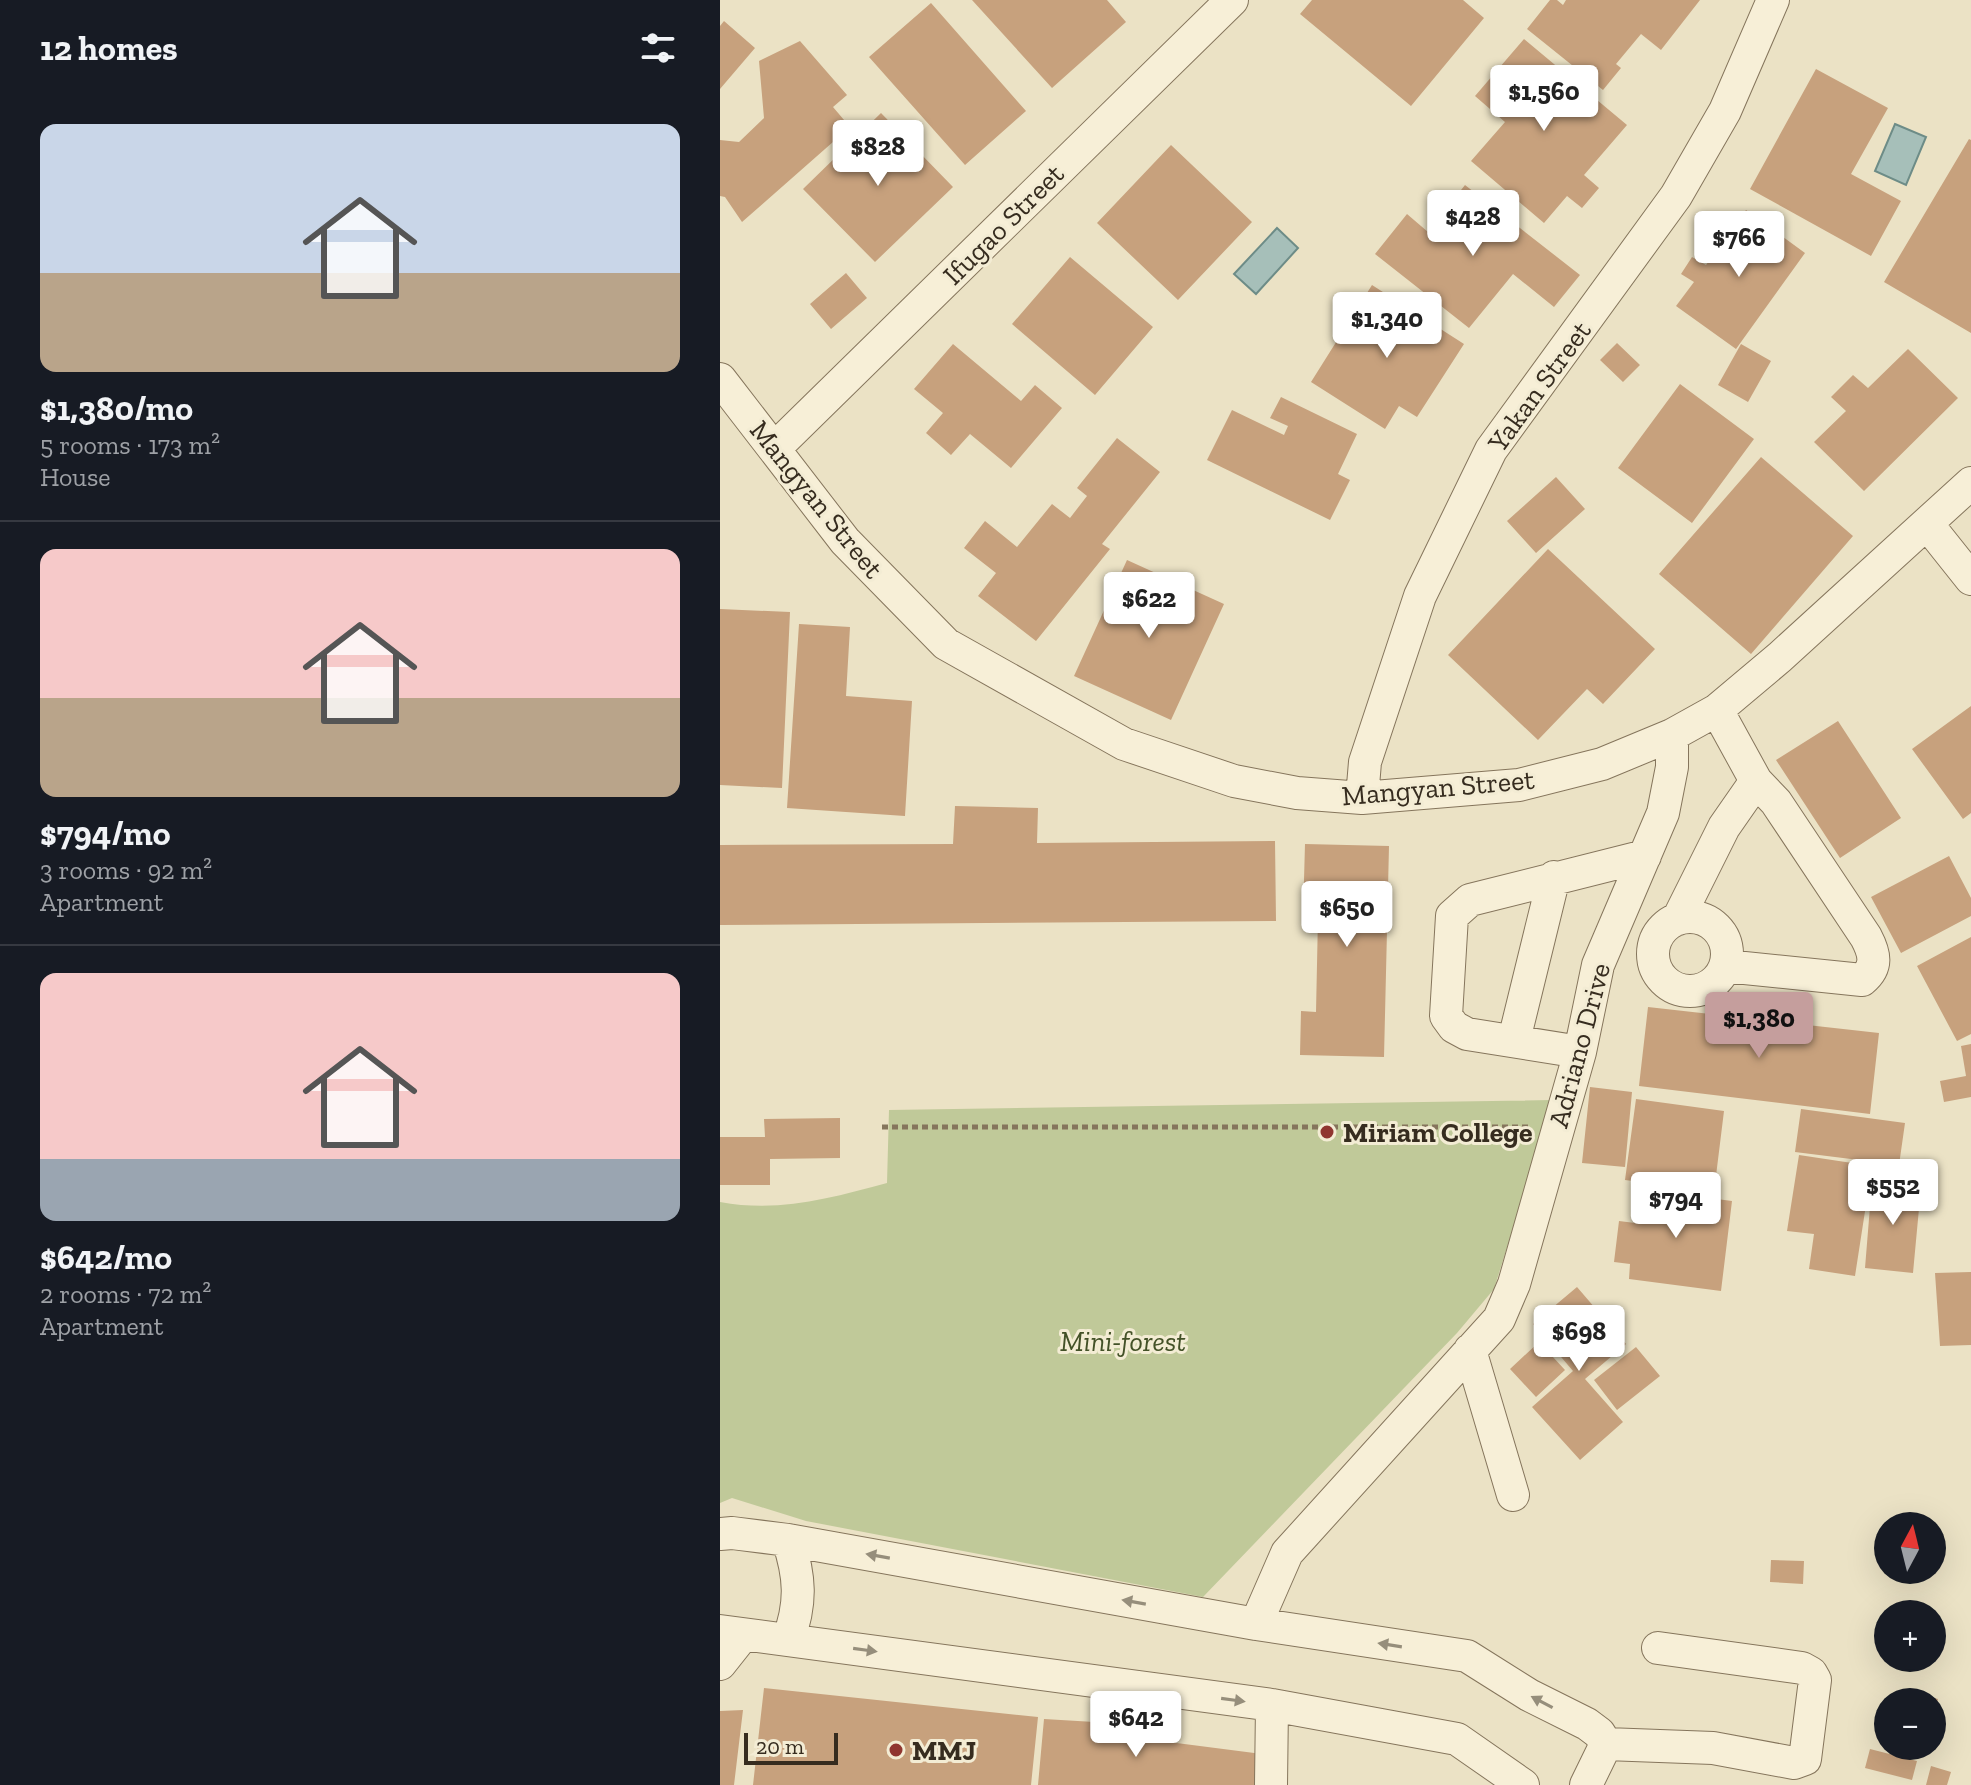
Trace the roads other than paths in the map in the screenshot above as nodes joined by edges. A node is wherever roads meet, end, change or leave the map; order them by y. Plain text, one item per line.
1 (1232, 0) edge
2 (1773, 0) edge
3 (720, 379) edge
4 (774, 449) junction
5 (1971, 483) edge
6 (1928, 525) junction
7 (1971, 579) edge
8 (1717, 710) junction
9 (1672, 735) junction
10 (1756, 781) junction
11 (1362, 798) junction
12 (1645, 856) junction
13 (1554, 877) junction
14 (1678, 919) junction
15 (1725, 966) junction
16 (1514, 1040) junction
17 (1580, 1052) junction
18 (1470, 1350) junction
19 (1513, 1495) dead end
20 (724, 1527) edge
21 (788, 1540) junction
22 (1256, 1624) junction
23 (731, 1633) edge
24 (788, 1640) junction
25 (1658, 1648) dead end
26 (720, 1664) edge
27 (1272, 1705) junction
28 (1606, 1744) junction
29 (1271, 1785) edge
30 (1523, 1785) edge
31 (1586, 1785) edge

1 - 4 street, Ifugao Street
2 - 11 street, Yakan Street
3 - 4 street, Mangyan Street
4 - 11 street, Mangyan Street
5 - 6 street, Mangyan Street
6 - 7 street
6 - 8 street, Mangyan Street
8 - 9 street, Mangyan Street
8 - 10 street
9 - 11 street, Mangyan Street
9 - 12 street, Adriano Drive
10 - 14 street
10 - 15 street
12 - 13 street
12 - 17 street, Adriano Drive
13 - 16 street
13 - 16 street
14 - 15 street
14 - 15 street
16 - 17 street
17 - 18 street, Adriano Drive
18 - 19 street
18 - 22 street, Adriano Drive
20 - 21 street
22 -> 21 street
21 - 24 street
28 -> 22 street
23 - 24 street
23 - 26 street
24 -> 27 street
25 - 28 street
27 - 29 street
27 - 30 street
28 - 31 street

